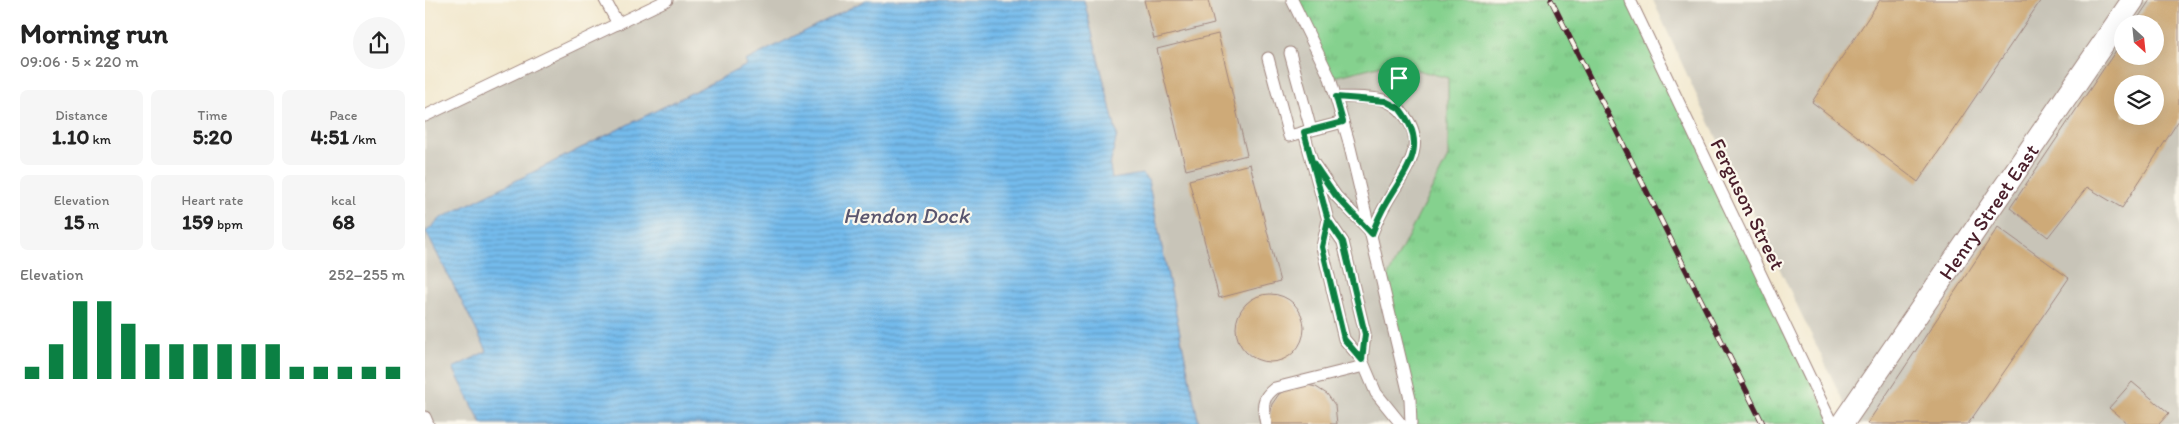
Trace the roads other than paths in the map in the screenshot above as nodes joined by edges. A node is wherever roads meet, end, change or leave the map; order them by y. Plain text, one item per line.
1 (605, 0) edge
2 (667, 0) edge
3 (1292, 0) edge
4 (1630, 0) edge
5 (2133, 0) edge
6 (618, 24) junction
7 (1290, 53) dead end
8 (1268, 58) dead end
9 (1336, 97) junction
10 (425, 116) edge
11 (1343, 122) junction
12 (1307, 131) junction
13 (1312, 161) junction
14 (1328, 220) junction
15 (1372, 234) junction
16 (1363, 363) junction
17 (425, 417) edge
18 (428, 424) edge
19 (1266, 424) edge
20 (1401, 424) edge
21 (1411, 424) edge
22 (1832, 424) edge
23 (1842, 424) edge

1 - 6 lane
2 - 6 lane
3 - 9 lane
4 - 22 lane, Ferguson Street
5 - 23 street, Henry Street East
6 - 10 lane
7 - 12 lane
8 - 12 lane
9 - 11 lane
9 - 15 lane
11 - 12 lane
11 - 15 lane
12 - 13 lane
13 - 14 lane
13 - 15 lane
14 - 16 lane
14 - 16 lane
15 - 21 lane
16 - 19 lane
16 - 20 lane
17 - 18 lane

